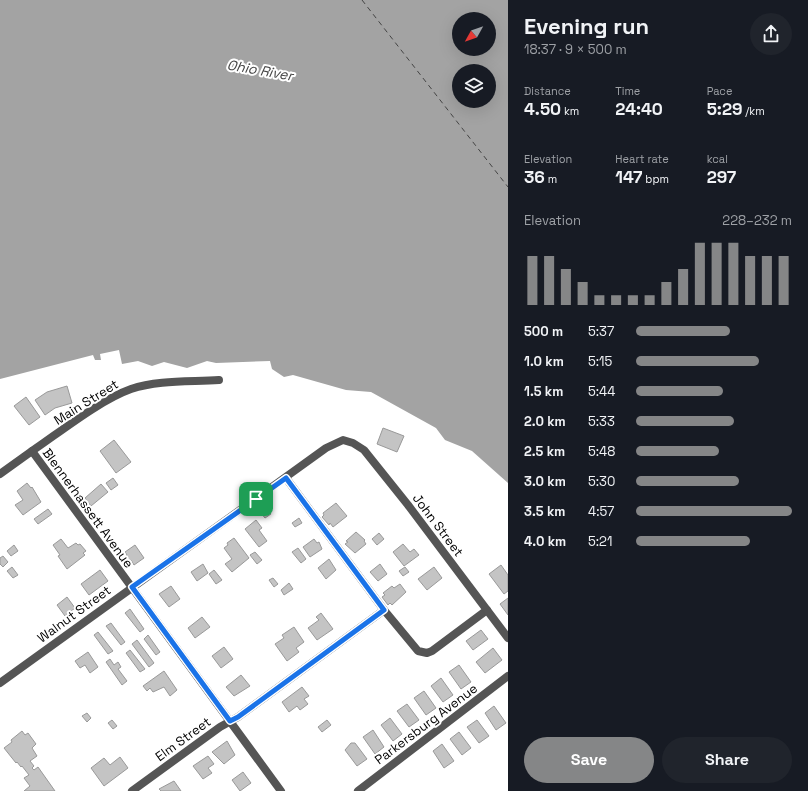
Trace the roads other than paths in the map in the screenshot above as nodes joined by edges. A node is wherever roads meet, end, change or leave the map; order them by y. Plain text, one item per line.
1 (219, 380) dead end
2 (340, 441) joint
3 (32, 451) junction
4 (0, 474) edge
5 (286, 478) junction
6 (132, 587) junction
7 (384, 610) junction
8 (487, 610) junction
9 (508, 638) edge
10 (508, 676) edge
11 (0, 683) edge
12 (230, 721) junction
13 (132, 791) edge
14 (281, 791) edge
15 (358, 791) edge

1 - 3 street, Main Street
2 - 5 street, Walnut Street
2 - 8 street, John Street
3 - 4 street, Main Street
3 - 6 street, Blennerhassett Avenue
5 - 6 street, Walnut Street
5 - 7 street
6 - 11 street, Walnut Street
6 - 12 street, Blennerhassett Avenue
7 - 8 street
7 - 12 street, Elm Street
8 - 9 street, John Street
10 - 15 street, Parkersburg Avenue
12 - 13 street, Elm Street
12 - 14 street, Blennerhassett Avenue

